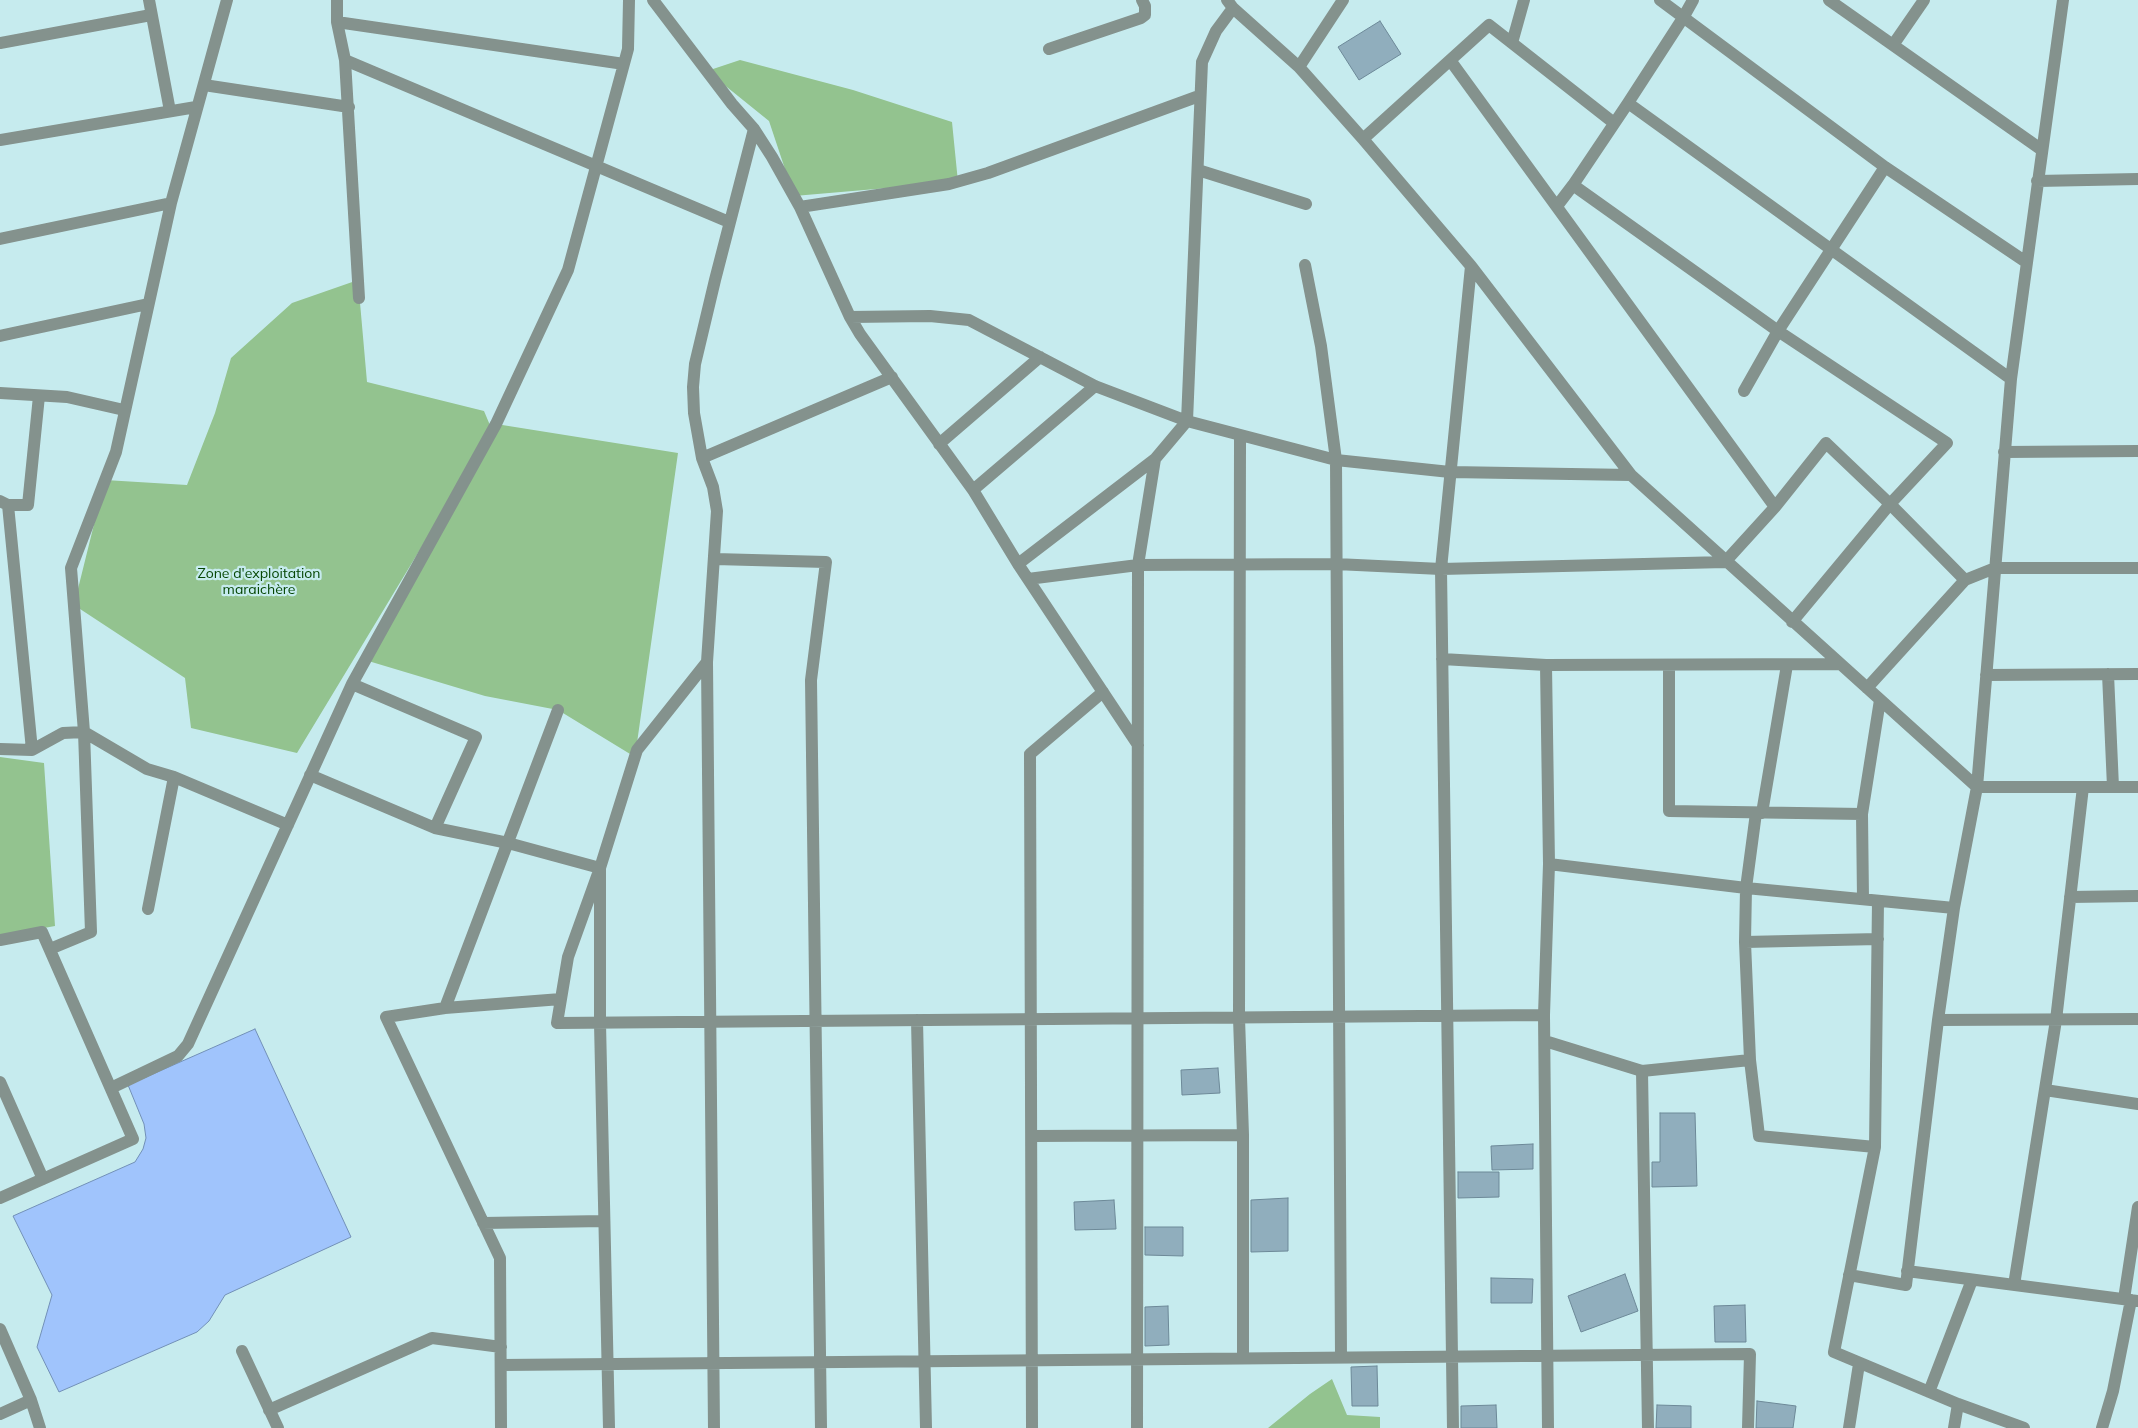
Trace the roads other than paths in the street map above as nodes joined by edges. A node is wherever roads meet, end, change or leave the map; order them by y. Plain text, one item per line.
1 (149, 0) edge
2 (227, 0) edge
3 (337, 0) edge
4 (629, 0) edge
5 (653, 0) edge
6 (1142, 0) edge
7 (1344, 0) edge
8 (1524, 0) edge
9 (1660, 0) edge
10 (1693, 0) edge
11 (1829, 0) edge
12 (1924, 0) edge
13 (2063, 0) edge
14 (1230, 4) edge
15 (152, 14) junction
16 (1683, 18) junction
17 (337, 22) junction
18 (1512, 42) junction
19 (0, 43) edge
20 (1893, 45) junction
21 (1049, 49) dead end
22 (346, 60) junction
23 (1450, 60) junction
24 (624, 64) junction
25 (1298, 67) junction
26 (204, 85) junction
27 (1199, 96) junction
28 (1628, 103) junction
29 (196, 107) junction
30 (349, 107) junction
31 (170, 111) junction
32 (1614, 123) junction
33 (754, 129) junction
34 (1362, 139) junction
35 (0, 140) edge
36 (2042, 150) junction
37 (596, 166) junction
38 (1885, 167) junction
39 (1198, 170) junction
40 (2138, 179) edge
41 (2037, 181) junction
42 (1573, 185) junction
43 (171, 203) junction
44 (1306, 204) dead end
45 (1557, 206) junction
46 (800, 207) junction
47 (729, 222) junction
48 (0, 239) edge
49 (1831, 250) junction
50 (2026, 262) junction
51 (1305, 265) dead end
52 (1471, 266) junction
53 (359, 298) dead end
54 (148, 304) junction
55 (850, 316) junction
56 (1778, 331) junction
57 (0, 336) edge
58 (1040, 357) junction
59 (892, 377) junction
60 (2011, 380) junction
61 (1095, 386) junction
62 (1744, 391) dead end
63 (0, 393) edge
64 (39, 396) junction
65 (124, 410) junction
66 (1187, 421) junction
67 (1240, 436) junction
68 (939, 444) junction
69 (2138, 451) edge
70 (2004, 452) junction
71 (702, 458) junction
72 (1155, 459) junction
73 (1336, 460) junction
74 (1450, 472) junction
75 (1631, 475) junction
76 (973, 490) junction
77 (4, 503) edge
78 (1890, 504) junction
79 (1775, 507) junction
80 (715, 559) junction
81 (1725, 562) junction
82 (1018, 564) junction
83 (1239, 564) junction
84 (1336, 564) junction
85 (1138, 565) junction
86 (1995, 568) junction
87 (2138, 568) edge
88 (1441, 569) junction
89 (1028, 579) junction
90 (1964, 580) junction
91 (1792, 622) junction
92 (1442, 659) junction
93 (707, 662) junction
94 (1788, 664) junction
95 (1839, 664) junction
96 (1546, 665) junction
97 (1670, 666) junction
98 (1986, 674) junction
99 (2108, 674) junction
100 (2138, 674) edge
101 (352, 684) junction
102 (1867, 688) junction
103 (1103, 692) junction
104 (1880, 700) junction
105 (558, 710) dead end
106 (84, 732) junction
107 (1138, 745) junction
108 (0, 749) edge
109 (32, 750) junction
110 (310, 775) junction
111 (174, 778) junction
112 (2084, 787) junction
113 (2113, 787) junction
114 (2138, 787) edge
115 (1977, 788) junction
116 (1759, 813) junction
117 (1862, 814) junction
118 (288, 825) junction
119 (435, 828) junction
120 (508, 843) junction
121 (1549, 864) junction
122 (600, 868) junction
123 (1746, 888) junction
124 (2138, 896) edge
125 (2070, 897) junction
126 (1863, 899) junction
127 (1878, 901) junction
128 (1954, 908) junction
129 (148, 909) dead end
130 (1878, 939) junction
131 (0, 940) edge
132 (1745, 942) junction
133 (50, 949) junction
134 (561, 999) junction
135 (445, 1008) junction
136 (1544, 1015) junction
137 (1447, 1016) junction
138 (1339, 1017) junction
139 (1138, 1018) junction
140 (1239, 1018) junction
141 (2138, 1019) edge
142 (917, 1020) junction
143 (1031, 1020) junction
144 (1938, 1020) junction
145 (2056, 1020) junction
146 (816, 1021) junction
147 (710, 1022) junction
148 (600, 1023) junction
149 (1545, 1041) junction
150 (1750, 1060) junction
151 (1642, 1071) junction
152 (0, 1082) edge
153 (111, 1088) junction
154 (2045, 1090) junction
155 (2138, 1104) edge
156 (1032, 1136) junction
157 (1138, 1136) junction
158 (1243, 1136) junction
159 (1875, 1147) junction
160 (43, 1179) junction
161 (0, 1198) edge
162 (2138, 1207) edge
163 (604, 1222) junction
164 (484, 1223) junction
165 (1908, 1272) junction
166 (1849, 1275) junction
167 (1972, 1280) junction
168 (2014, 1285) junction
169 (2131, 1300) edge
170 (0, 1329) edge
171 (501, 1347) junction
172 (242, 1351) dead end
173 (1646, 1355) junction
174 (1452, 1356) junction
175 (1548, 1356) junction
176 (1243, 1358) junction
177 (1341, 1358) junction
178 (1034, 1360) junction
179 (1137, 1360) junction
180 (924, 1362) junction
181 (820, 1363) junction
182 (714, 1364) junction
183 (1859, 1364) junction
184 (607, 1365) junction
185 (501, 1366) junction
186 (1929, 1392) junction
187 (32, 1400) junction
188 (1958, 1404) junction
189 (269, 1410) junction
190 (0, 1414) edge
191 (40, 1428) edge
192 (278, 1428) edge
193 (502, 1428) edge
194 (609, 1428) edge
195 (714, 1428) edge
196 (821, 1428) edge
197 (926, 1428) edge
198 (1032, 1428) edge
199 (1137, 1428) edge
200 (1453, 1428) edge
201 (1548, 1428) edge
202 (1648, 1428) edge
203 (1748, 1428) edge
204 (1849, 1428) edge
205 (1954, 1428) edge
206 (2024, 1428) edge
207 (2102, 1428) edge

1 - 15 street
2 - 26 street
3 - 17 street
4 - 24 street
5 - 33 street
6 - 21 street
7 - 25 street
8 - 18 street
9 - 16 street
10 - 16 street
11 - 20 street
12 - 20 street
13 - 36 street
14 - 25 street
14 - 27 street
15 - 19 street
15 - 31 street
16 - 28 street
16 - 38 street
17 - 22 street
17 - 24 street
18 - 23 street
18 - 32 street
20 - 36 street
22 - 30 street
22 - 37 street
23 - 34 street
23 - 45 street
24 - 37 street
25 - 34 street
26 - 29 street
26 - 30 street
27 - 39 street
27 - 46 street
28 - 32 street
28 - 49 street
29 - 31 street
29 - 43 street
30 - 53 street
31 - 35 street
32 - 42 street
33 - 46 street
33 - 47 street
34 - 52 street
36 - 41 street
37 - 47 street
37 - 101 street
38 - 49 street
38 - 50 street
39 - 44 street
39 - 66 street
40 - 41 street
41 - 50 street
42 - 45 street
42 - 56 street
43 - 48 street
43 - 54 street
45 - 79 street
46 - 55 street
47 - 71 street
49 - 56 street
49 - 60 street
50 - 60 street
51 - 73 street
52 - 74 street
52 - 75 street
54 - 57 street
54 - 65 street
55 - 58 street
55 - 59 street
56 - 62 street
56 - 78 street
58 - 61 street
58 - 68 street
59 - 68 street
59 - 71 street
60 - 70 street
61 - 66 street
61 - 76 street
63 - 64 street
64 - 65 street
64 - 77 street
65 - 106 street
66 - 67 street
66 - 72 street
67 - 73 street
67 - 83 street
68 - 76 street
69 - 70 street
70 - 86 street
71 - 80 street
72 - 82 street
72 - 85 street
73 - 74 street
73 - 84 street
74 - 75 street
74 - 88 street
75 - 81 street
76 - 82 street
77 - 109 street
78 - 79 street
78 - 90 street
78 - 91 street
79 - 81 street
80 - 93 street
80 - 146 street
81 - 88 street
81 - 91 street
82 - 89 street
83 - 84 street
83 - 85 street
83 - 140 street
84 - 88 street
84 - 138 street
85 - 89 street
85 - 107 street
86 - 87 street
86 - 90 street
86 - 98 street
88 - 92 street
89 - 103 street
90 - 102 street
91 - 95 street
92 - 96 street
92 - 137 street
93 - 122 street
93 - 147 street
94 - 95 street
94 - 97 street
94 - 116 street
95 - 102 street
96 - 97 street
96 - 121 street
97 - 116 street
98 - 99 street
98 - 115 street
99 - 100 street
99 - 113 street
101 - 110 street
101 - 119 street
102 - 104 street
103 - 107 street
103 - 143 street
104 - 115 street
104 - 117 street
105 - 120 street
106 - 109 street
106 - 111 street
106 - 133 street
107 - 139 street
108 - 109 street
110 - 118 street
110 - 119 street
111 - 118 street
111 - 129 street
112 - 113 street
112 - 115 street
112 - 125 street
113 - 114 street
115 - 128 street
116 - 117 street
116 - 123 street
117 - 126 street
118 - 153 street
119 - 120 street
120 - 122 street
120 - 135 street
121 - 123 street
121 - 136 street
122 - 134 street
122 - 148 street
123 - 126 street
123 - 132 street
124 - 125 street
125 - 145 street
126 - 127 street
127 - 128 street
127 - 130 street
128 - 144 street
130 - 132 street
130 - 159 street
131 - 133 street
132 - 150 street
133 - 153 street
134 - 135 street
134 - 148 street
135 - 164 street
136 - 137 street
136 - 149 street
137 - 138 street
137 - 174 street
138 - 140 street
138 - 177 street
139 - 140 street
139 - 143 street
139 - 157 street
140 - 158 street
141 - 145 street
142 - 143 street
142 - 146 street
142 - 180 street
143 - 156 street
144 - 145 street
144 - 165 street
145 - 154 street
146 - 147 street
146 - 181 street
147 - 148 street
147 - 182 street
148 - 163 street
149 - 151 street
149 - 175 street
150 - 151 street
150 - 159 street
151 - 173 street
152 - 160 street
153 - 160 street
154 - 155 street
154 - 168 street
156 - 157 street
156 - 178 street
157 - 158 street
157 - 179 street
158 - 176 street
159 - 166 street
160 - 161 street
162 - 169 street
163 - 164 street
163 - 184 street
164 - 171 street
165 - 166 street
165 - 167 street
166 - 183 street
167 - 168 street
167 - 186 street
168 - 169 street
169 - 207 street
170 - 187 street
171 - 185 street
171 - 189 street
172 - 189 street
173 - 175 street
173 - 202 street
173 - 203 street
174 - 175 street
174 - 177 street
174 - 200 street
175 - 201 street
176 - 177 street
176 - 179 street
178 - 179 street
178 - 180 street
178 - 198 street
179 - 199 street
180 - 181 street
180 - 197 street
181 - 182 street
181 - 196 street
182 - 184 street
182 - 195 street
183 - 186 street
183 - 204 street
184 - 185 street
184 - 194 street
185 - 193 street
186 - 188 street
187 - 190 street
187 - 191 street
188 - 205 street
188 - 206 street
189 - 192 street

